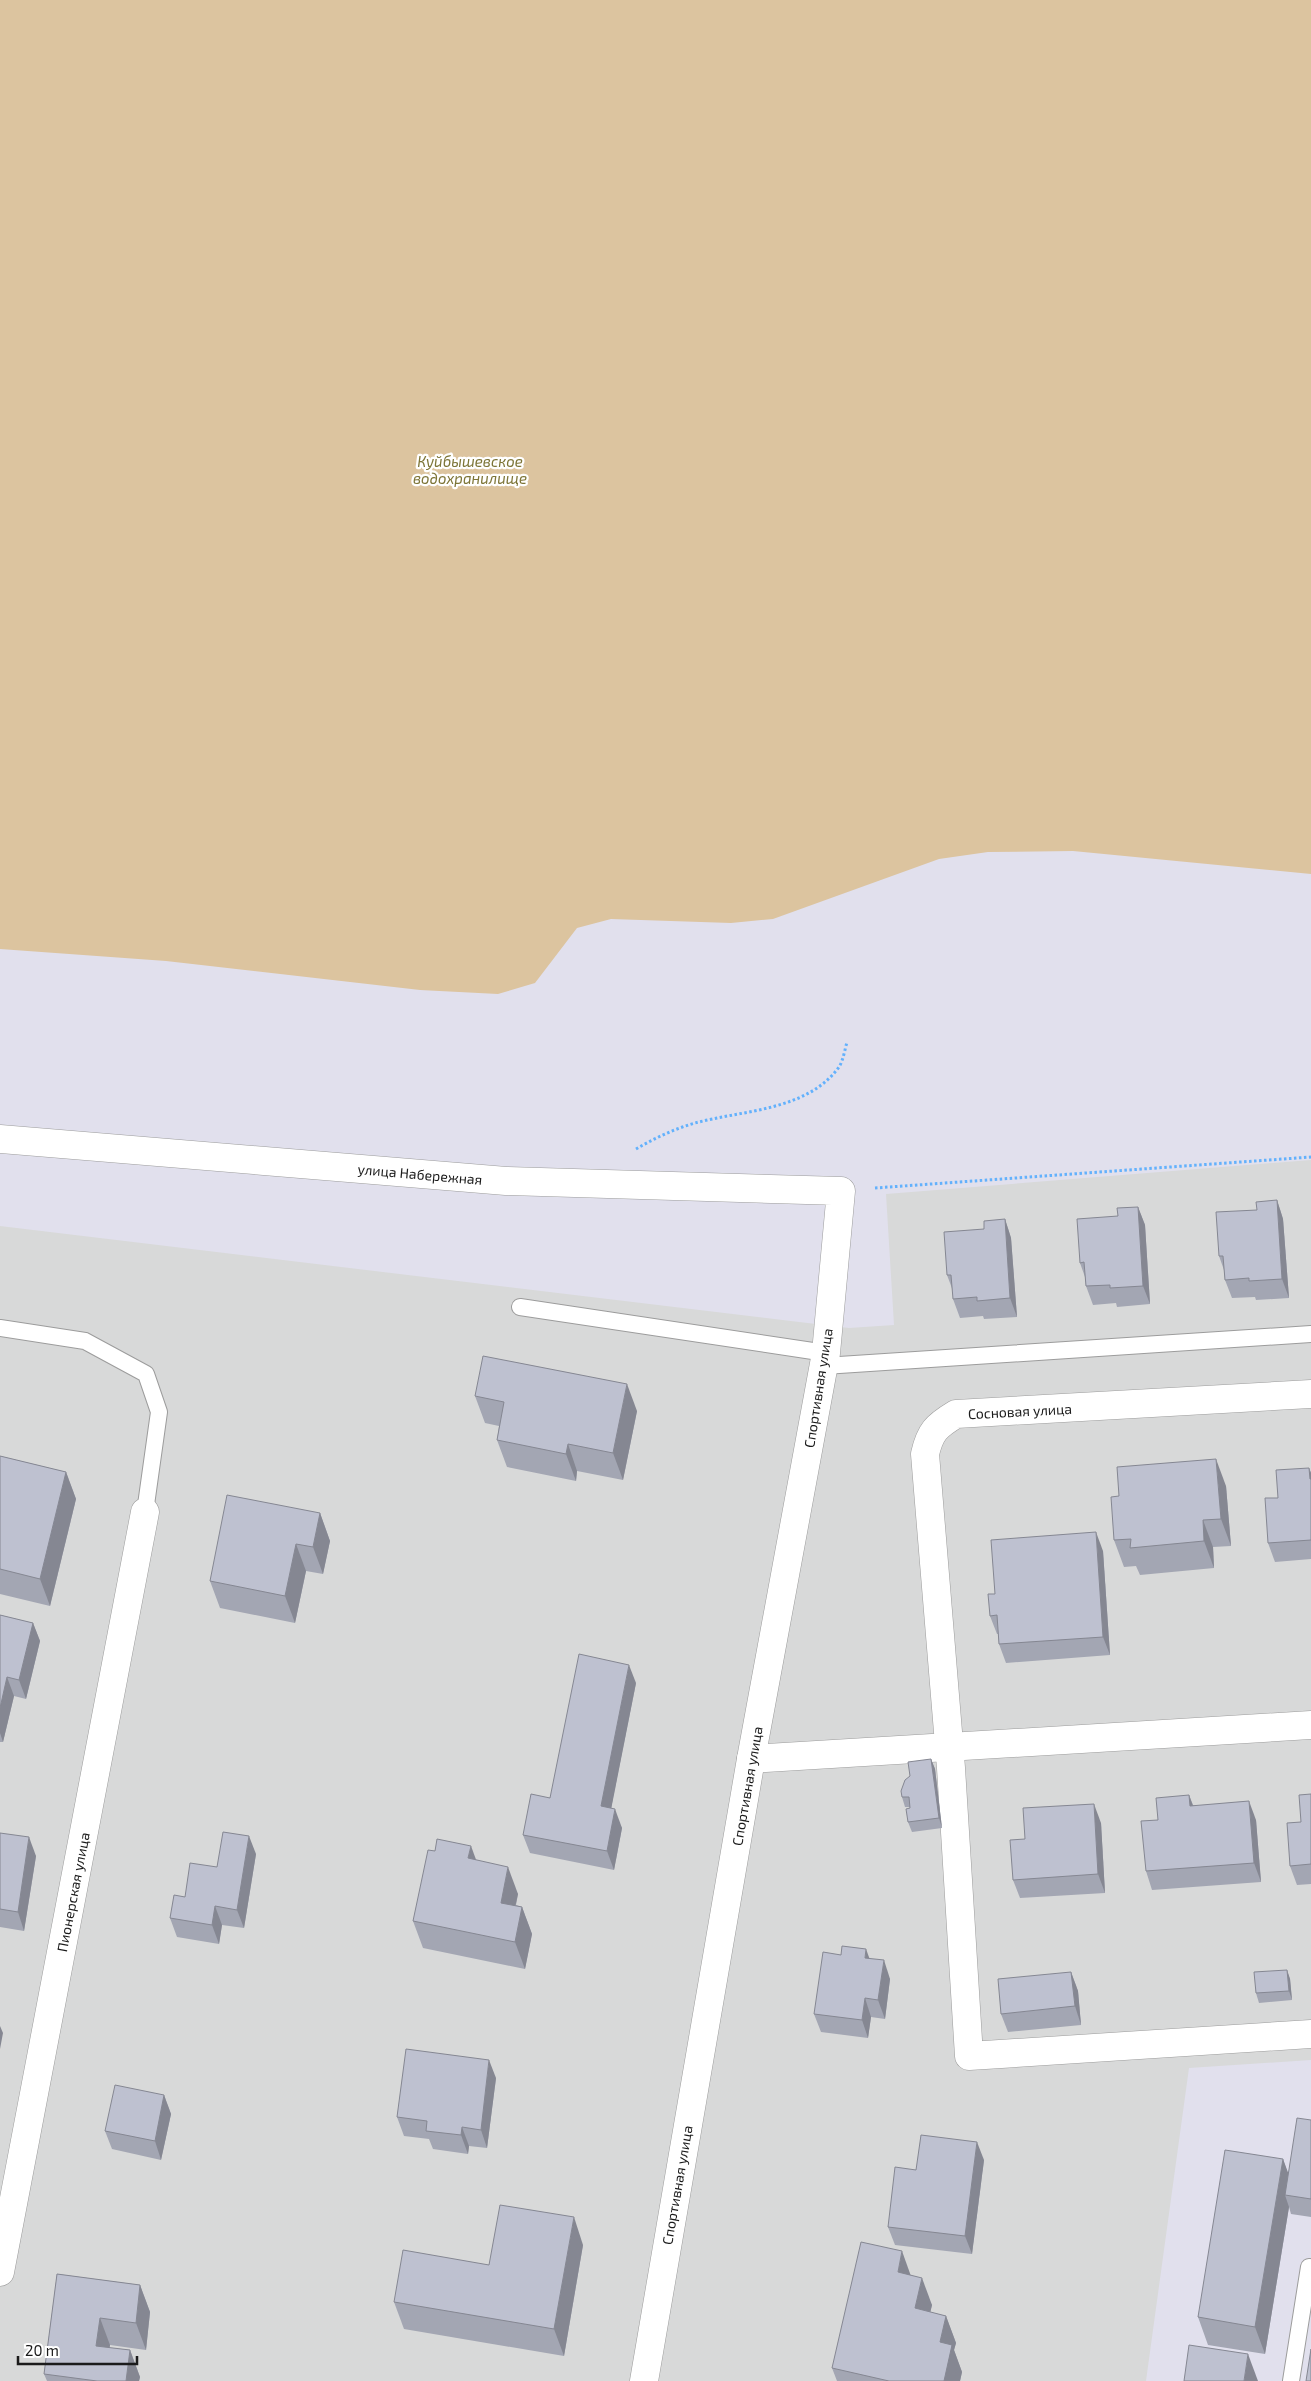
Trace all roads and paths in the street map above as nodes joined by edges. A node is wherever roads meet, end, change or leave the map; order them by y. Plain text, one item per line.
1 (847, 1042) dead end
2 (0, 1139) edge
3 (1311, 1157) edge
4 (592, 1184) junction
5 (841, 1191) junction
6 (520, 1307) dead end
7 (0, 1328) edge
8 (1311, 1334) edge
9 (825, 1360) junction
10 (1311, 1394) edge
11 (145, 1512) joint
12 (1311, 1725) edge
13 (950, 1757) junction
14 (751, 1759) junction
15 (1311, 2034) edge
16 (1309, 2267) dead end
17 (0, 2272) edge
18 (644, 2381) edge
19 (1291, 2381) edge

1 - 4 path
2 - 4 street, улица Набережная
3 - 5 path
4 - 5 street, улица Набережная
5 - 9 street, Спортивная улица
6 - 9 lane
7 - 11 lane
8 - 9 lane
9 - 14 street, Спортивная улица
10 - 13 street, Сосновая улица
11 - 17 street, Пионерская улица
12 - 13 street
13 - 14 street
13 - 15 street, Сосновая улица
14 - 18 street, Спортивная улица
16 - 19 lane

